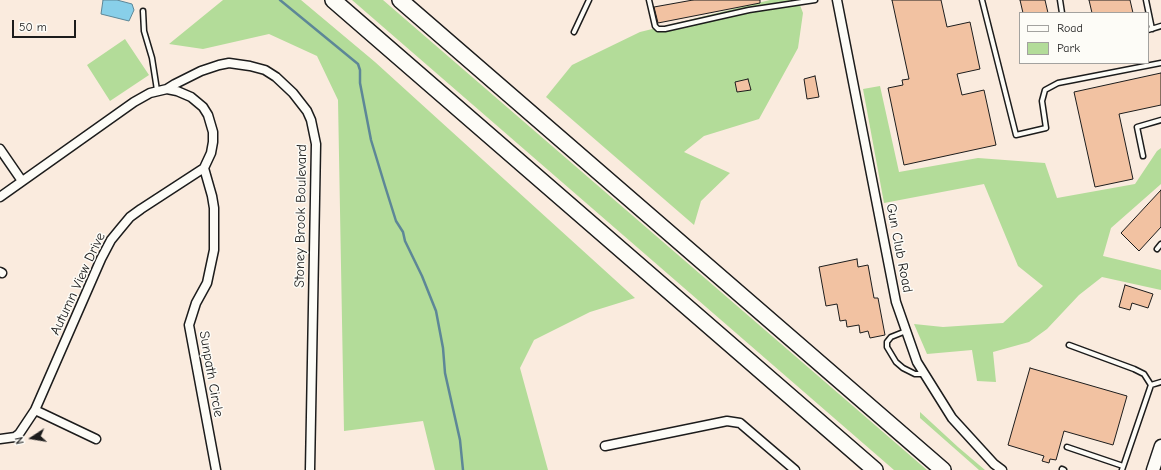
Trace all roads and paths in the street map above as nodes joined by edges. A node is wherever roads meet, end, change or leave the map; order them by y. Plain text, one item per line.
1 (333, 0) edge
2 (400, 0) edge
3 (589, 0) edge
4 (649, 0) edge
5 (815, 0) edge
6 (837, 0) edge
7 (982, 0) edge
8 (1060, 0) edge
9 (1146, 0) edge
10 (142, 11) dead end
11 (1062, 12) edge
12 (1148, 12) edge
13 (1161, 26) edge
14 (1150, 29) edge
15 (574, 32) dead end
16 (1161, 63) edge
17 (168, 89) junction
18 (157, 90) junction
19 (1161, 120) edge
20 (0, 149) edge
21 (1143, 156) dead end
22 (204, 168) junction
23 (22, 181) junction
24 (0, 197) edge
25 (1161, 244) edge
26 (1157, 249) dead end
27 (906, 331) junction
28 (1069, 345) dead end
29 (925, 374) junction
30 (1161, 382) edge
31 (1151, 385) junction
32 (35, 410) junction
33 (0, 439) edge
34 (96, 439) dead end
35 (605, 446) dead end
36 (1161, 446) edge
37 (1066, 447) dead end
38 (1156, 467) edge
39 (1123, 468) edge
40 (216, 470) edge
41 (310, 470) edge
42 (795, 470) edge
43 (875, 470) edge
44 (943, 470) edge
45 (1002, 470) edge

1 - 43 highway
2 - 44 highway
3 - 15 lane
4 - 5 lane
6 - 27 street, Gun Club Road
7 - 16 lane
8 - 11 lane
9 - 12 lane
10 - 18 lane
13 - 14 lane
17 - 18 street, Stoney Brook Boulevard
17 - 22 street
17 - 41 street, Stoney Brook Boulevard
18 - 23 street, Stoney Brook Boulevard
19 - 21 lane
20 - 23 street
22 - 32 street, Autumn View Drive
22 - 40 street, Sunpath Circle
23 - 24 street, Stoney Brook Boulevard
25 - 26 lane
27 - 29 street, Gun Club Road
27 - 29 lane
28 - 31 lane
29 - 45 street, Gun Club Road
30 - 31 lane
31 - 39 lane
32 - 33 street, Autumn View Drive
32 - 34 street
35 - 42 street
36 - 38 main road
37 - 39 lane

